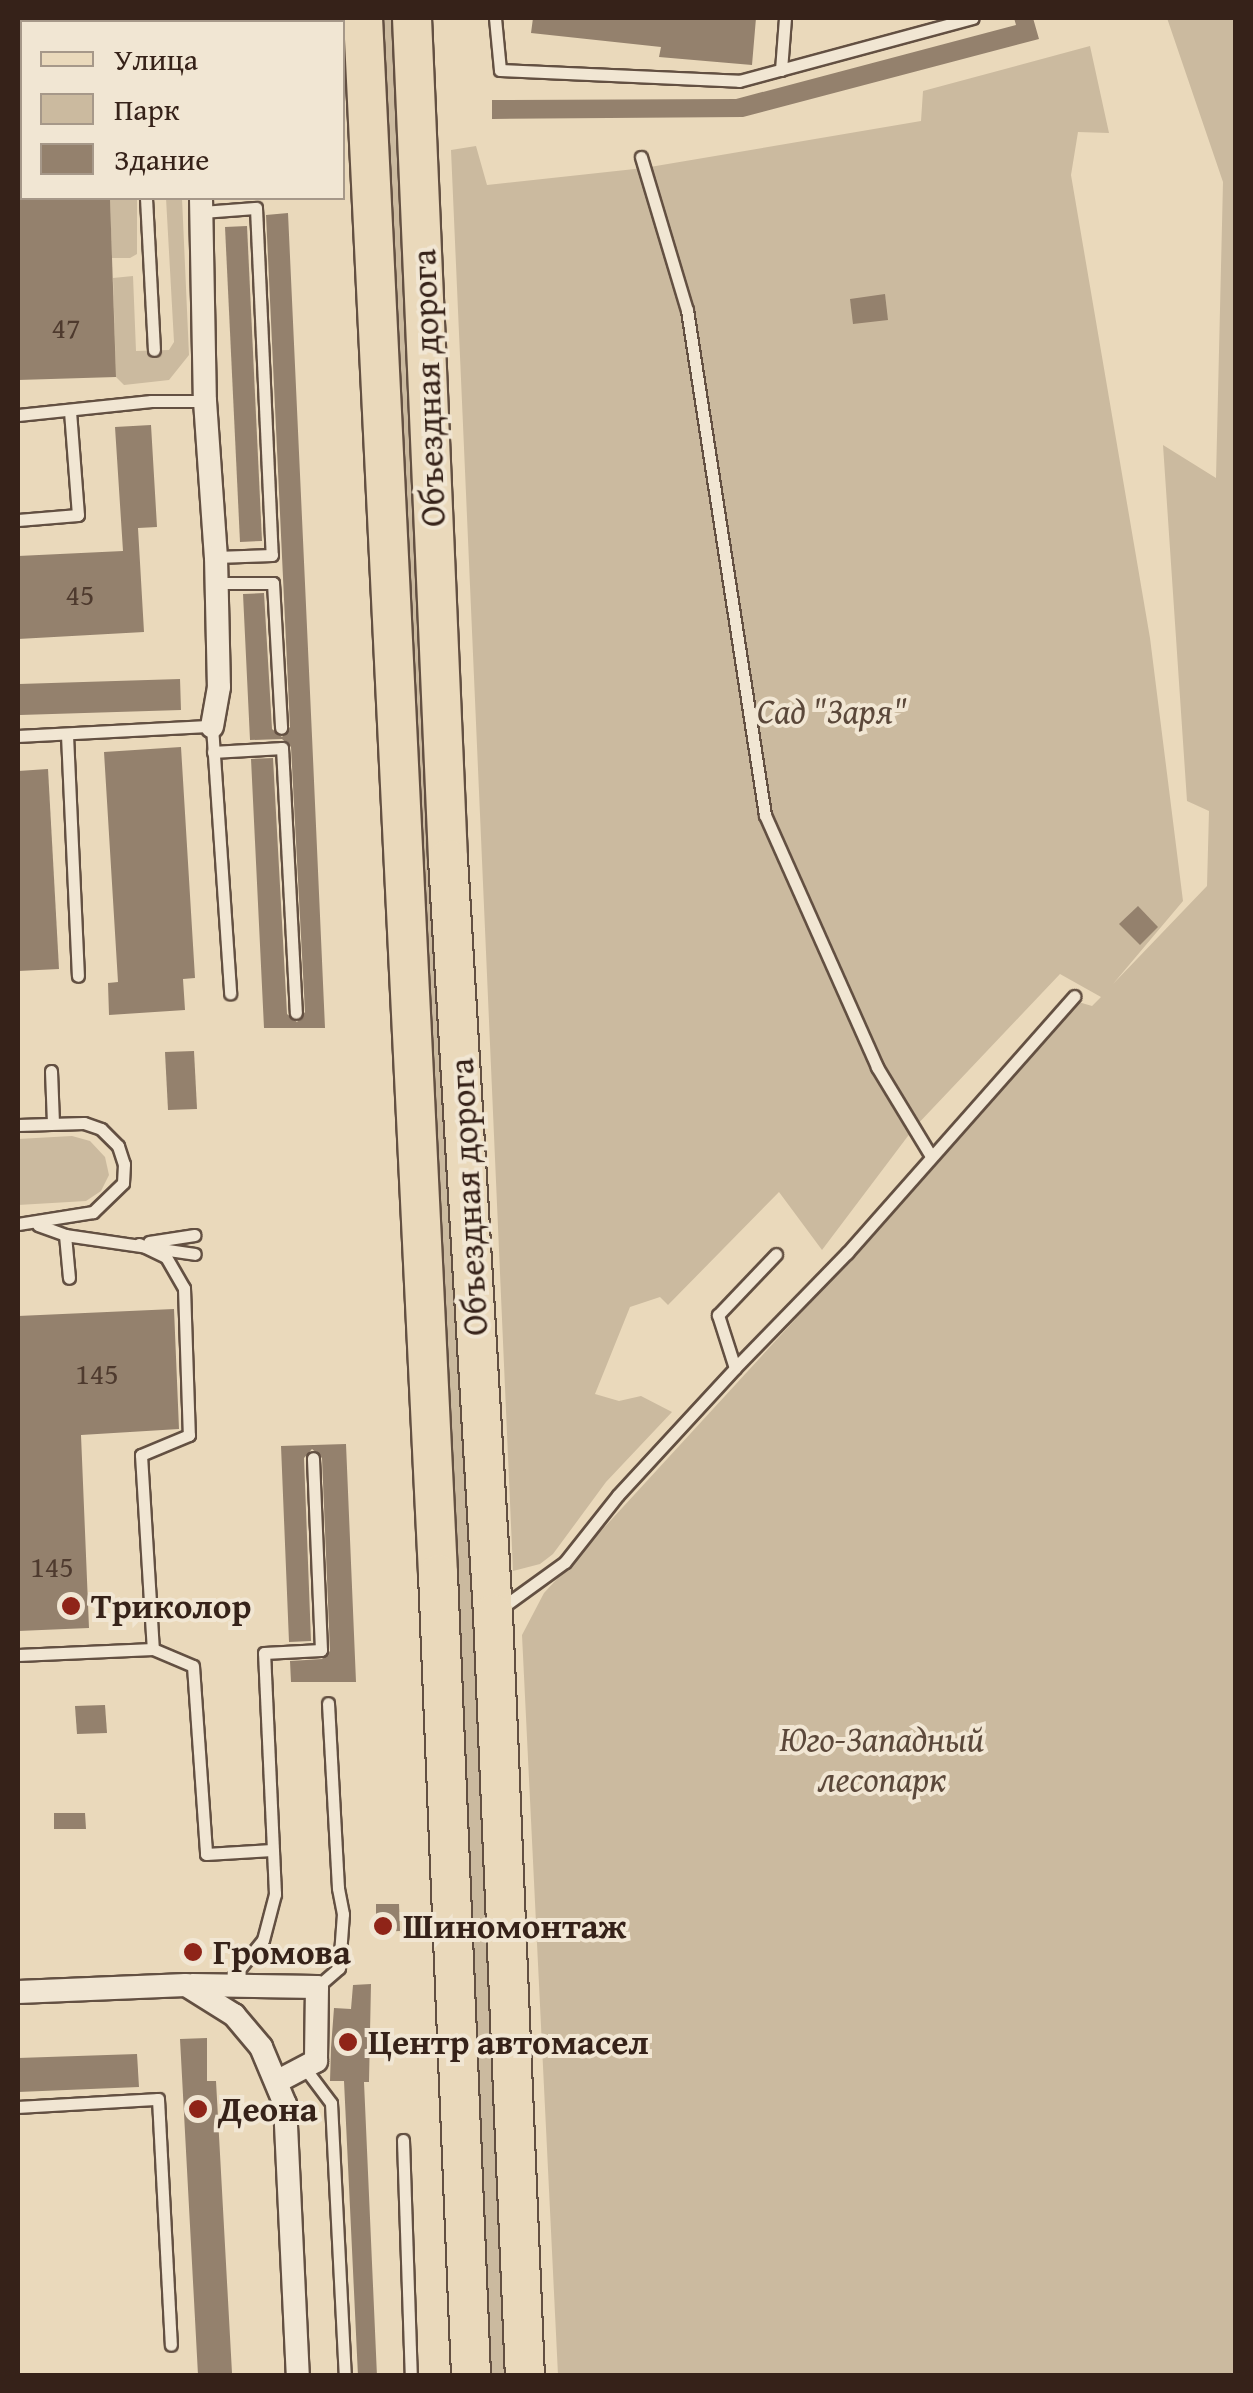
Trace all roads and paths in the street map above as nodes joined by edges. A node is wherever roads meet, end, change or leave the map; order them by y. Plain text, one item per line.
1 (363, 18) edge
2 (412, 18) edge
3 (495, 18) edge
4 (784, 18) edge
5 (973, 18) edge
6 (782, 70) junction
7 (641, 157) dead end
8 (146, 200) edge
9 (201, 205) edge
10 (154, 350) dead end
11 (205, 401) junction
12 (70, 412) junction
13 (18, 415) edge
14 (18, 520) edge
15 (216, 558) junction
16 (216, 583) junction
17 (212, 726) junction
18 (282, 728) dead end
19 (68, 735) junction
20 (18, 736) edge
21 (213, 752) junction
22 (78, 976) dead end
23 (230, 993) dead end
24 (1074, 996) dead end
25 (296, 1013) dead end
26 (51, 1071) dead end
27 (53, 1122) junction
28 (18, 1125) edge
29 (931, 1156) junction
30 (18, 1224) edge
31 (34, 1224) junction
32 (65, 1235) junction
33 (194, 1235) dead end
34 (140, 1244) junction
35 (195, 1254) dead end
36 (776, 1254) dead end
37 (69, 1278) dead end
38 (734, 1368) junction
39 (313, 1458) dead end
40 (493, 1614) junction
41 (154, 1650) junction
42 (18, 1655) edge
43 (328, 1702) dead end
44 (272, 1850) junction
45 (186, 1985) junction
46 (225, 1986) junction
47 (317, 1988) junction
48 (18, 1992) edge
49 (304, 2067) junction
50 (278, 2080) junction
51 (18, 2107) edge
52 (404, 2140) dead end
53 (171, 2345) dead end
54 (298, 2376) edge
55 (345, 2376) edge
56 (410, 2376) edge
57 (470, 2376) edge
58 (525, 2376) edge

1 - 57 main road, Объездная дорога
2 - 40 main road, Объездная дорога
3 - 6 lane
4 - 6 lane
5 - 6 lane
7 - 29 lane
8 - 10 lane
9 - 11 street
9 - 15 lane
11 - 12 lane
11 - 15 street
12 - 13 lane
12 - 14 lane
15 - 16 street
16 - 17 street
16 - 18 lane
17 - 19 lane
17 - 21 lane
19 - 20 lane
19 - 22 lane
21 - 23 lane
21 - 25 lane
24 - 29 lane
26 - 27 lane
27 - 28 lane
27 - 31 lane
29 - 38 lane
30 - 31 lane
31 - 32 lane
32 - 34 lane
32 - 37 lane
33 - 34 lane
34 - 35 lane
34 - 41 lane
36 - 38 lane
38 - 40 lane
39 - 44 lane
40 - 58 main road, Объездная дорога
41 - 42 lane
41 - 44 lane
43 - 47 lane
44 - 46 lane
45 - 46 street
45 - 48 street
45 - 50 street
46 - 47 street
47 - 49 street
49 - 50 street
49 - 55 lane
50 - 54 street
51 - 53 lane
52 - 56 lane

